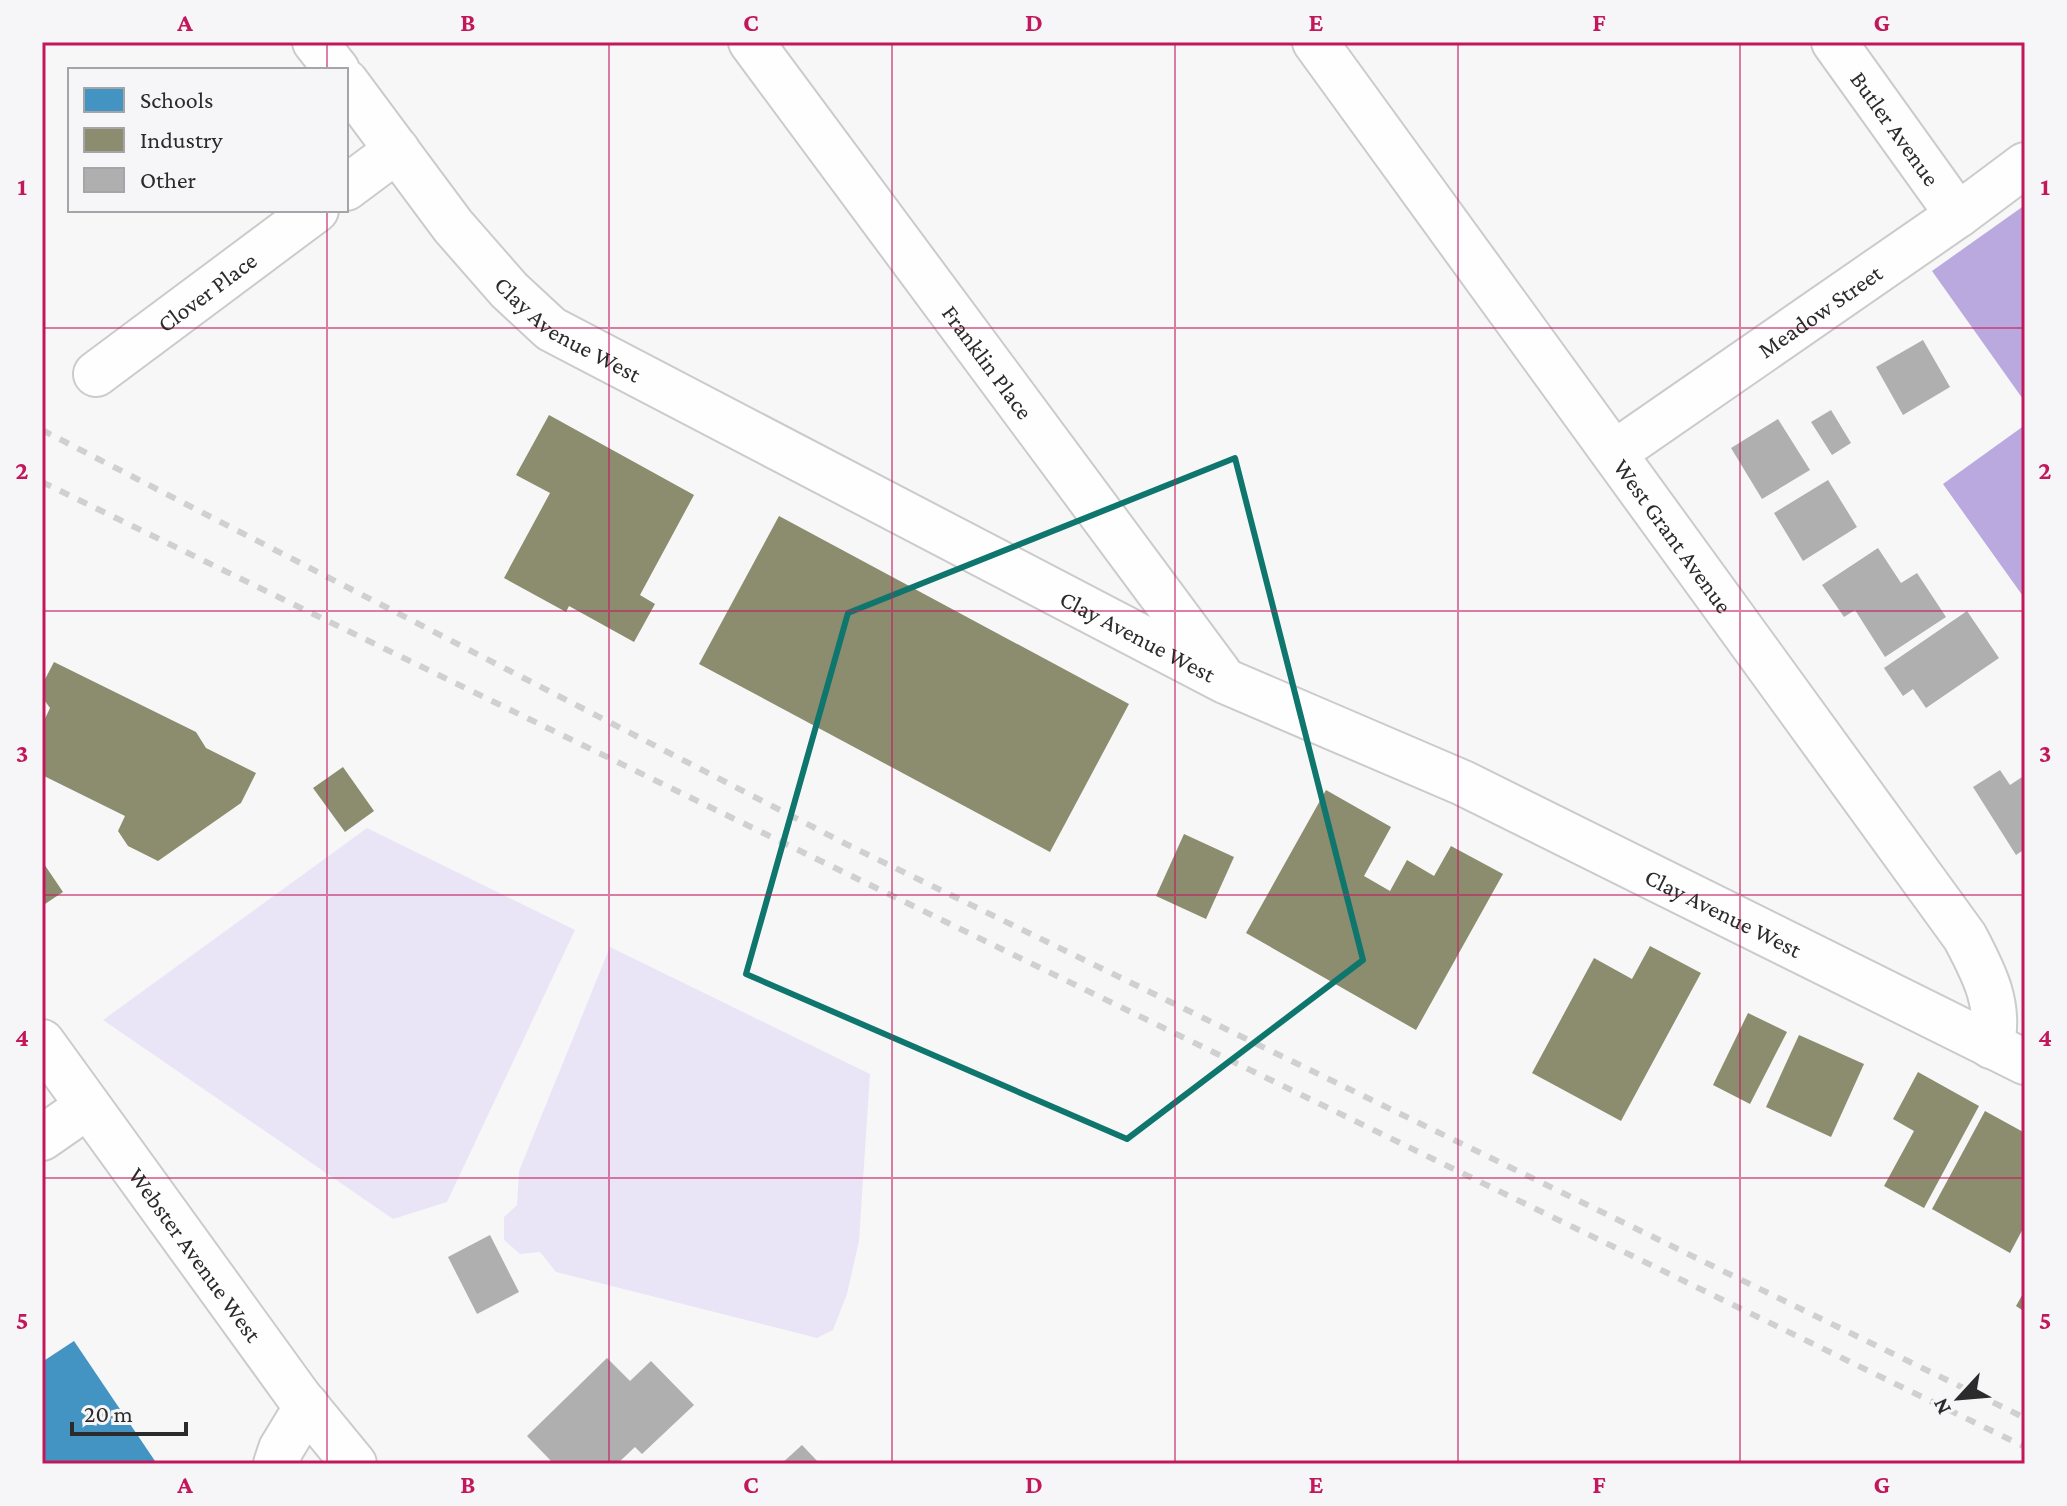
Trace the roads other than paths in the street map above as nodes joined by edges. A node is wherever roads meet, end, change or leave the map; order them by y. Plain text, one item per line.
1 (315, 42) edge
2 (751, 42) edge
3 (1315, 42) edge
4 (1834, 42) edge
5 (335, 68) edge
6 (348, 85) edge
7 (397, 150) junction
8 (2025, 165) edge
9 (348, 187) edge
10 (313, 212) edge
11 (1958, 215) junction
12 (96, 374) dead end
13 (1614, 453) junction
14 (1225, 681) junction
15 (42, 1042) edge
16 (2008, 1054) edge
17 (88, 1106) junction
18 (42, 1138) edge
19 (307, 1406) junction
20 (276, 1464) edge
21 (354, 1464) edge

1 - 5 street
2 - 14 street, Franklin Place
3 - 13 street, West Grant Avenue
4 - 11 street, Butler Avenue
6 - 7 street, Clay Avenue West
7 - 9 street
7 - 14 street, Clay Avenue West
8 - 11 street, Meadow Street
10 - 12 street, Clover Place
11 - 13 street, Meadow Street
13 - 16 street, West Grant Avenue
14 - 16 street, Clay Avenue West
15 - 17 street, Webster Avenue West
17 - 18 street
17 - 19 street, Webster Avenue West
19 - 20 street
19 - 21 street, Webster Avenue West

